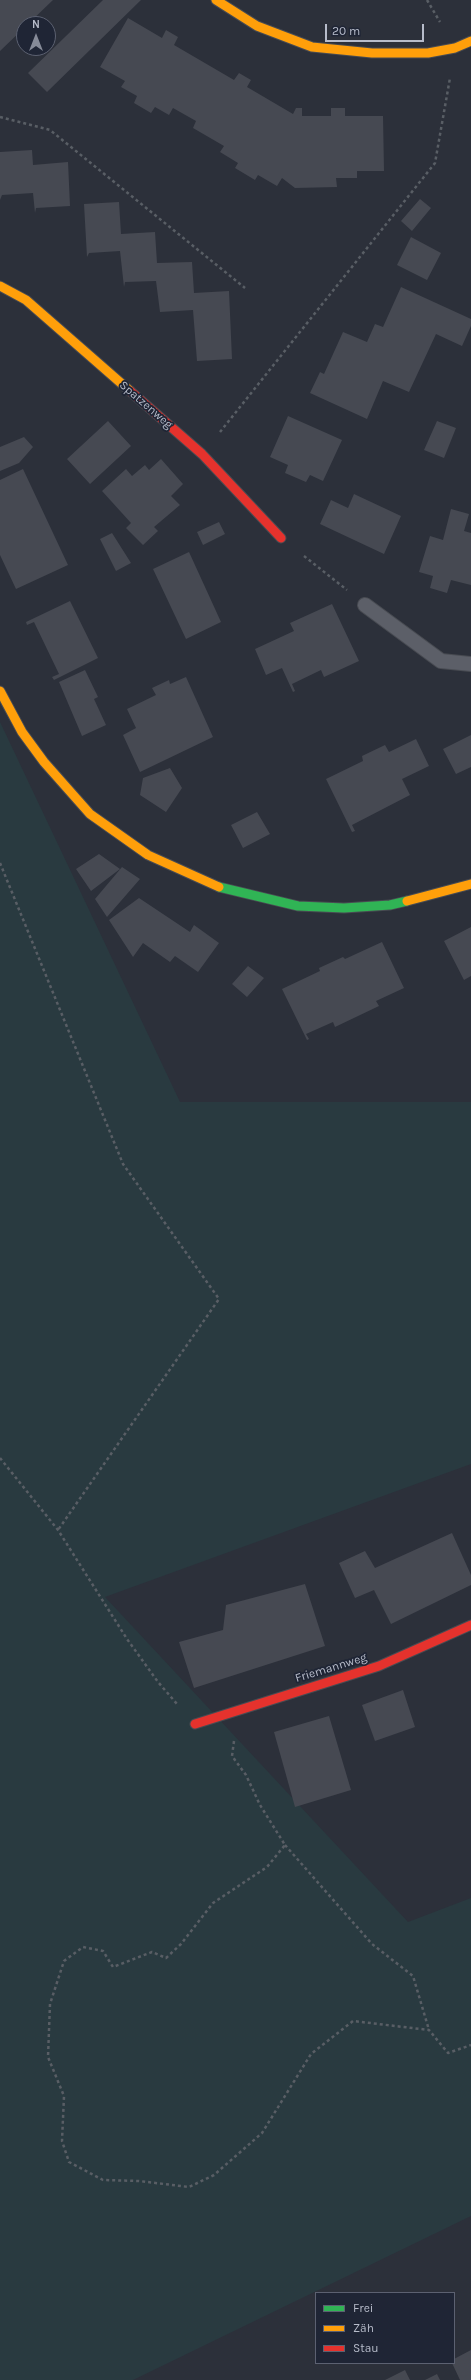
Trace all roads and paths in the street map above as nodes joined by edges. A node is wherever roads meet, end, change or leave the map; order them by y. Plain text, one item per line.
1 (216, 0) edge
2 (426, 0) edge
3 (441, 23) dead end
4 (471, 41) edge
5 (455, 48) junction
6 (0, 117) edge
7 (0, 286) edge
8 (245, 288) dead end
9 (202, 454) junction
10 (281, 538) joint
11 (336, 582) dead end
12 (366, 605) dead end
13 (471, 664) edge
14 (0, 691) edge
15 (0, 863) edge
16 (471, 884) edge
17 (0, 1458) edge
18 (58, 1530) junction
19 (471, 1625) edge
20 (238, 1710) junction
21 (195, 1724) joint
22 (285, 1845) junction
23 (429, 2030) junction
24 (471, 2045) edge

1 - 5 street
2 - 3 path
4 - 5 street
5 - 9 path
6 - 8 path
7 - 9 street, Spatzenweg
9 - 10 street, Spatzenweg
10 - 11 path
12 - 13 lane
14 - 16 street
15 - 18 path
17 - 18 path
18 - 21 path
19 - 20 street, Friemannweg
20 - 21 street, Friemannweg
20 - 22 path
22 - 23 path
22 - 23 path
23 - 24 path

